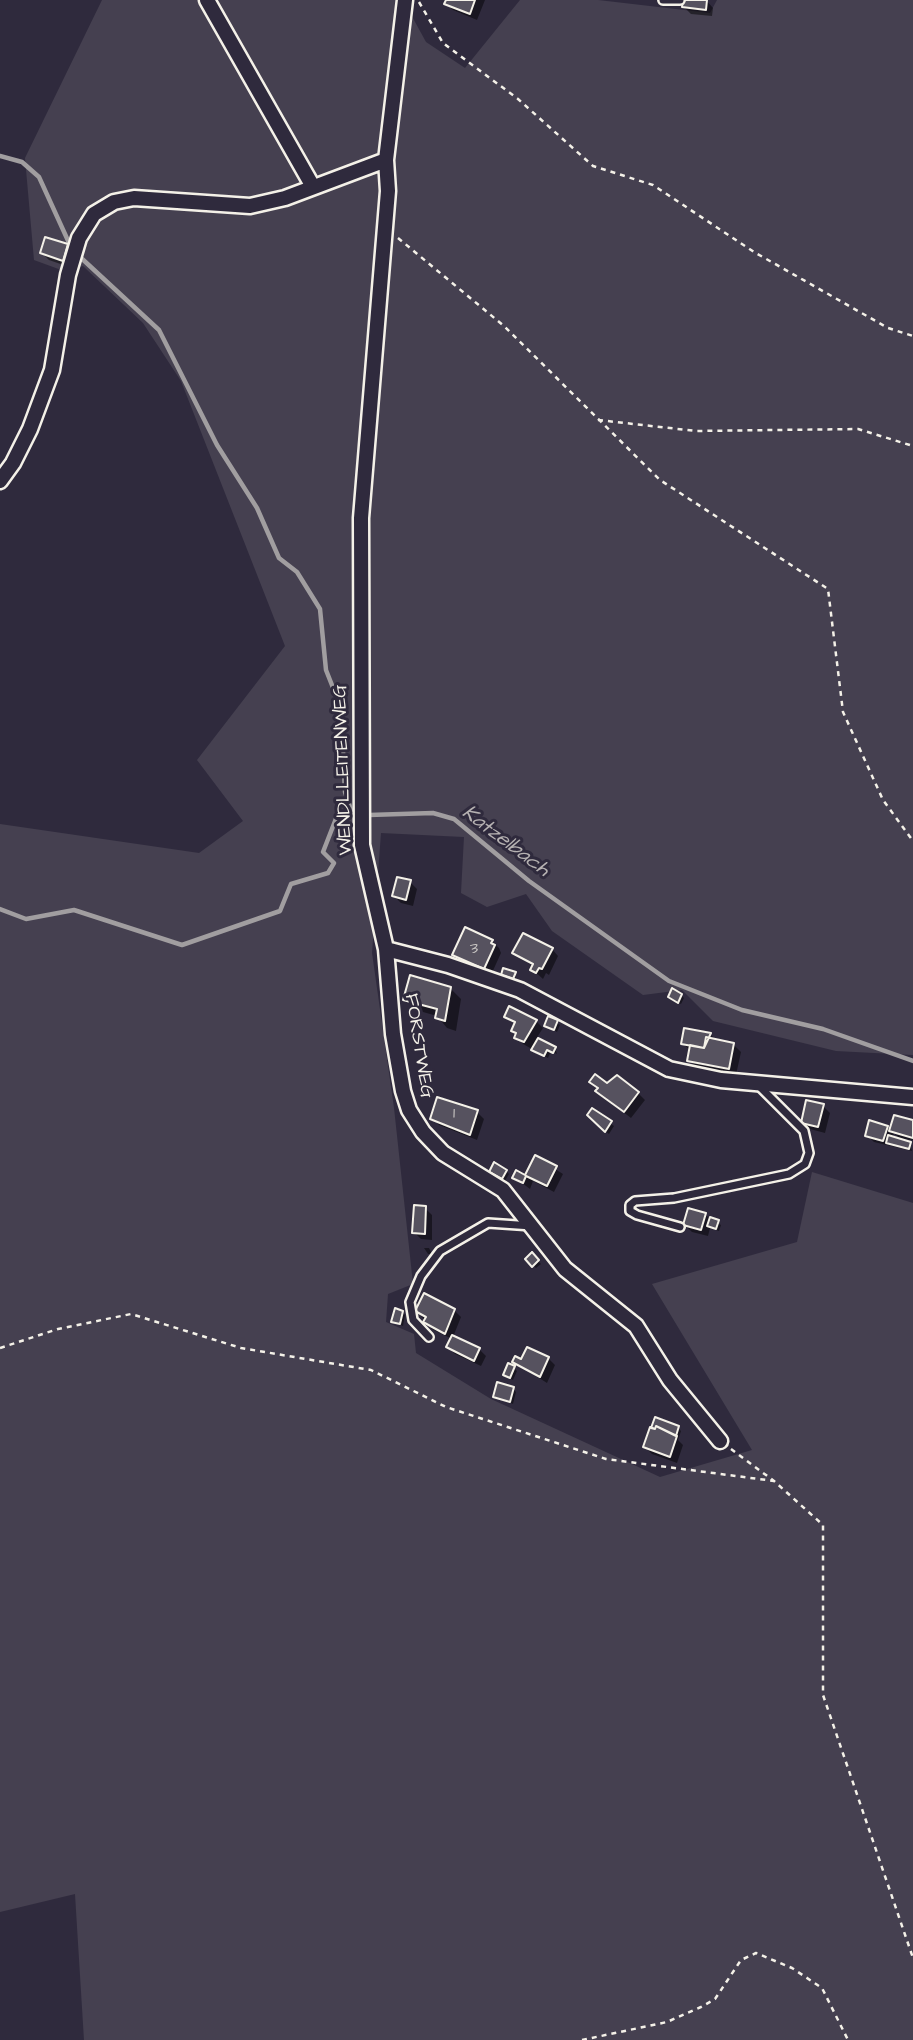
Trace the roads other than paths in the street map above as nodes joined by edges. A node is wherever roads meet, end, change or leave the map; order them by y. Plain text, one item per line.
1 (207, 0) edge
2 (405, 0) edge
3 (663, 0) edge
4 (680, 0) edge
5 (386, 160) junction
6 (312, 185) junction
7 (0, 481) edge
8 (386, 949) junction
9 (757, 1083) junction
10 (913, 1097) edge
11 (532, 1226) junction
12 (680, 1227) dead end
13 (429, 1337) dead end
14 (720, 1441) road end

1 - 6 street
2 - 5 street, WENDLLEITENWEG
3 - 4 lane
5 - 6 street
5 - 8 street, WENDLLEITENWEG
6 - 7 street
8 - 9 street
8 - 11 street, FORSTWEG
9 - 10 street
9 - 12 lane
11 - 13 lane
11 - 14 street, FORSTWEG

